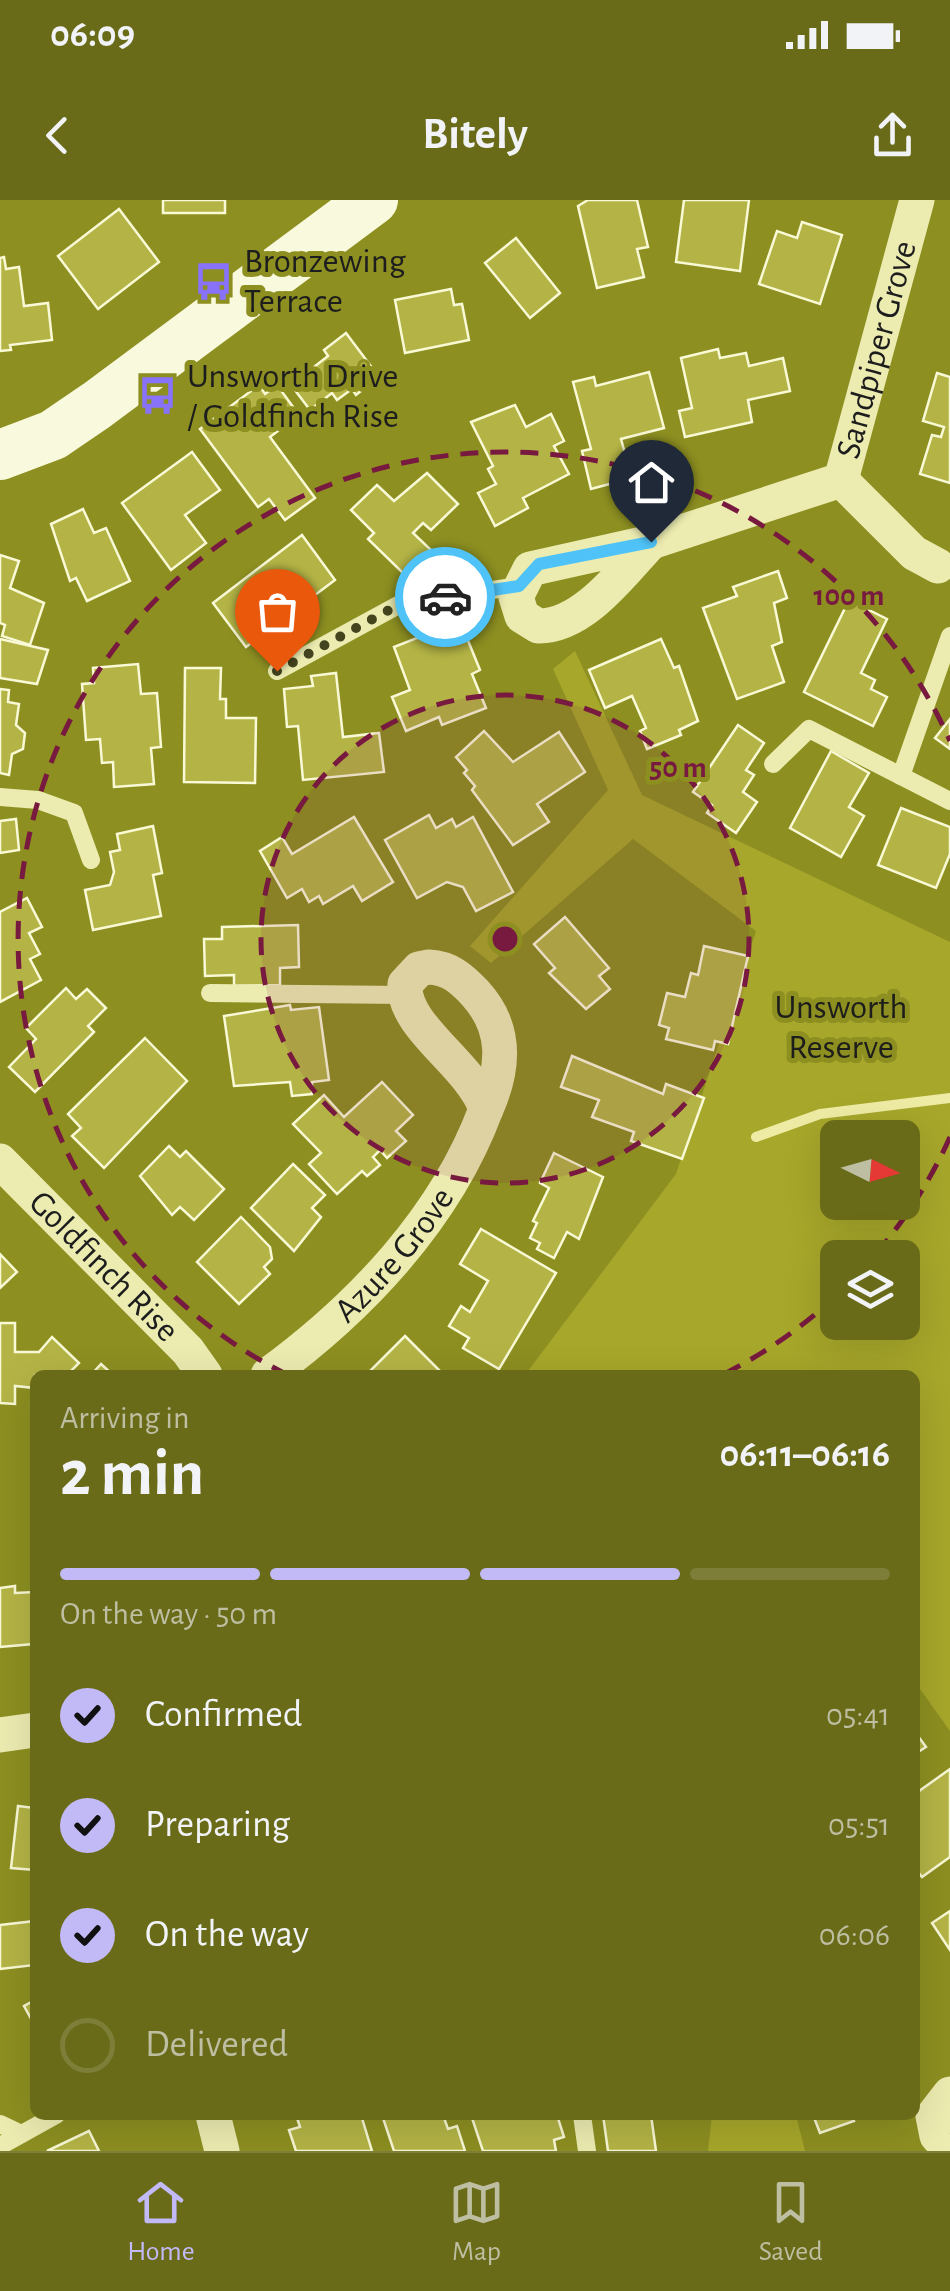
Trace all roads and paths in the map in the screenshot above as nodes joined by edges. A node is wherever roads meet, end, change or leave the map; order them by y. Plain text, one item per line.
1 (374, 200) edge
2 (917, 200) edge
3 (0, 455) edge
4 (840, 480) junction
5 (651, 542) junction
6 (946, 572) edge
7 (519, 586) junction
8 (950, 636) edge
9 (277, 671) dead end
10 (773, 764) dead end
11 (901, 776) junction
12 (0, 797) edge
13 (950, 800) edge
14 (91, 860) dead end
15 (210, 993) dead end
16 (404, 995) junction
17 (486, 1109) junction
18 (0, 1161) edge
19 (201, 1370) edge
20 (274, 1370) edge
21 (30, 1731) edge
22 (0, 1735) edge
23 (950, 2094) edge
24 (47, 2120) edge
25 (214, 2120) edge
26 (583, 2120) edge
27 (0, 2124) edge
28 (21, 2134) junction
29 (0, 2146) edge
30 (943, 2148) edge
31 (222, 2151) edge
32 (587, 2151) edge

1 - 3 street
2 - 4 street, Sandpiper Grove
4 - 5 street, Sandpiper Grove
4 - 6 street
5 - 7 street, Sandpiper Grove
5 - 7 street, Sandpiper Grove
7 - 9 lane
8 - 11 lane
10 - 11 lane
11 - 13 lane
12 - 14 lane
15 - 16 lane
16 - 17 street
16 - 17 street, Azure Grove
17 - 20 street, Azure Grove
18 - 19 street, Goldfinch Rise
21 - 22 street
23 - 30 street
24 - 28 lane
25 - 31 street
26 - 32 lane
27 - 28 lane
28 - 29 lane

